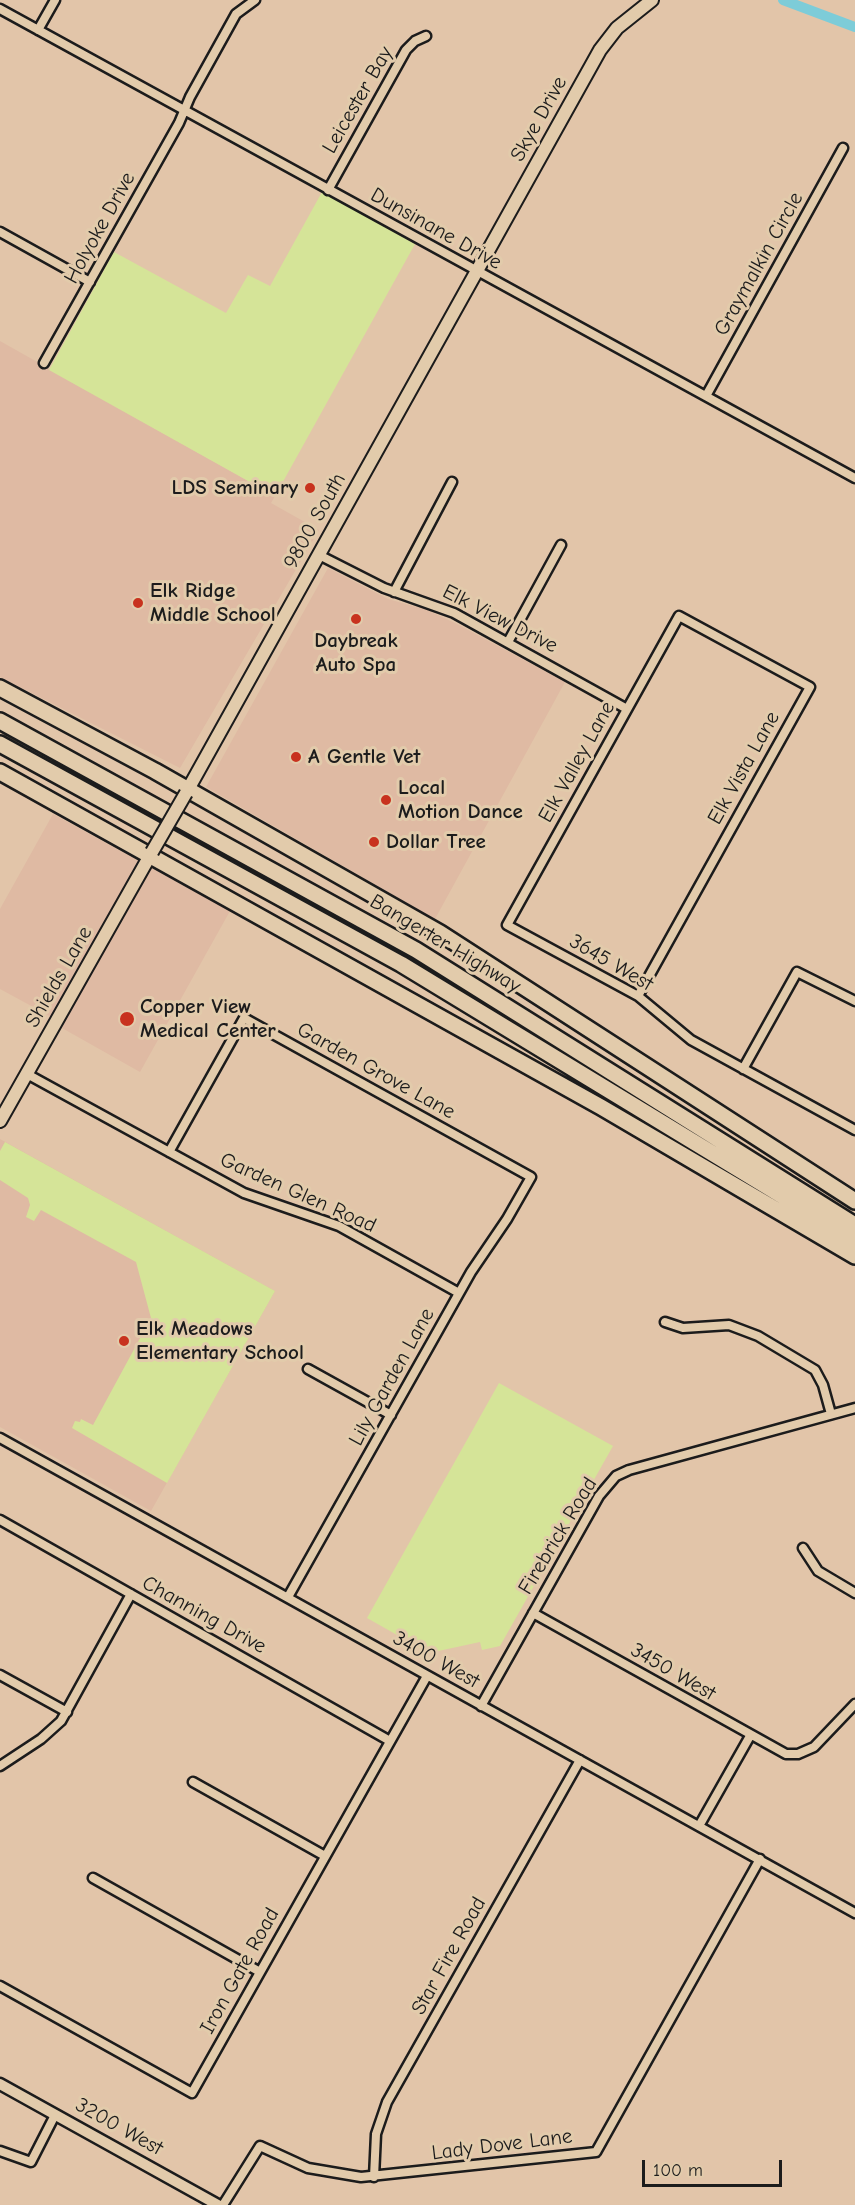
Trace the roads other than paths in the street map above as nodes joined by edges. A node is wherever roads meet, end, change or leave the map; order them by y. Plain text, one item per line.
1 (55, 0) edge
2 (255, 0) edge
3 (652, 0) edge
4 (0, 9) edge
5 (38, 30) junction
6 (426, 36) dead end
7 (184, 111) junction
8 (843, 148) dead end
9 (328, 190) junction
10 (0, 232) edge
11 (476, 271) junction
12 (90, 282) junction
13 (44, 363) dead end
14 (706, 396) junction
15 (855, 478) edge
16 (452, 482) dead end
17 (561, 545) dead end
18 (319, 555) junction
19 (394, 592) junction
20 (679, 616) joint
21 (508, 642) junction
22 (0, 688) edge
23 (627, 709) junction
24 (0, 721) edge
25 (0, 744) edge
26 (0, 772) edge
27 (187, 791) junction
28 (151, 854) junction
29 (507, 925) joint
30 (638, 996) junction
31 (855, 1001) edge
32 (743, 1068) junction
33 (27, 1074) junction
34 (0, 1121) edge
35 (855, 1130) edge
36 (169, 1152) junction
37 (531, 1177) joint
38 (855, 1201) edge
39 (855, 1225) edge
40 (855, 1240) edge
41 (855, 1256) edge
42 (459, 1293) junction
43 (664, 1322) dead end
44 (308, 1369) dead end
45 (855, 1408) edge
46 (391, 1414) junction
47 (831, 1414) junction
48 (0, 1438) edge
49 (0, 1520) edge
50 (803, 1548) dead end
51 (855, 1593) edge
52 (131, 1594) junction
53 (288, 1597) junction
54 (533, 1613) junction
55 (0, 1675) edge
56 (427, 1676) junction
57 (855, 1704) edge
58 (482, 1706) junction
59 (67, 1712) junction
60 (750, 1736) junction
61 (390, 1741) junction
62 (580, 1760) junction
63 (0, 1766) edge
64 (193, 1782) dead end
65 (699, 1826) junction
66 (326, 1856) junction
67 (760, 1859) junction
68 (93, 1878) dead end
69 (855, 1913) edge
70 (260, 1972) junction
71 (0, 1986) edge
72 (0, 2084) edge
73 (56, 2115) junction
74 (0, 2151) edge
75 (374, 2177) junction
76 (218, 2205) edge
77 (223, 2205) edge

1 - 5 street
2 - 7 street, Holyoke Drive
3 - 11 main road, Skye Drive
4 - 5 street, Dunsinane Drive
5 - 7 street, Dunsinane Drive
6 - 9 street, Leicester Bay
7 - 9 street, Dunsinane Drive
7 - 12 street, Holyoke Drive
8 - 14 street, Graymalkin Circle
9 - 11 street, Dunsinane Drive
10 - 12 street
11 - 14 street, Dunsinane Drive
11 - 18 main road, 9800 South
12 - 13 street, Holyoke Drive
14 - 15 street, Dunsinane Drive
16 - 19 street
17 - 21 street
18 - 19 street, Elk View Drive
18 - 27 main road, 9800 South
19 - 21 street, Elk View Drive
20 - 23 street, Elk Valley Lane
20 - 30 street, Elk Vista Lane
21 - 23 street, Elk View Drive
22 - 27 highway
23 - 29 street, Elk Valley Lane
24 - 39 highway, Bangerter Highway
25 - 40 highway, Bangerter Highway
26 - 28 highway
27 - 28 main road, 9800 South, bridge
27 - 38 highway
28 - 33 main road, Shields Lane
28 - 41 highway
29 - 30 street, 3645 West
30 - 32 street, 3645 West
31 - 32 street
32 - 35 street, 3645 West
33 - 34 main road, Shields Lane
33 - 36 street, Garden Glen Road
36 - 37 street, Garden Grove Lane
36 - 42 street, Garden Glen Road
37 - 42 street, Lily Garden Lane
42 - 46 street, Lily Garden Lane
43 - 47 street
44 - 46 street
45 - 47 street, Firebrick Road
46 - 53 street, Lily Garden Lane
47 - 54 street, Firebrick Road
48 - 53 street, 3400 West
49 - 52 street, Channing Drive
50 - 51 street
52 - 59 street
52 - 61 street, Channing Drive
53 - 56 street, 3400 West
54 - 58 street, Firebrick Road
54 - 60 street, 3450 West
55 - 59 street
56 - 58 street, 3400 West
56 - 61 street, Iron Gate Road
57 - 60 street, 3450 West
58 - 62 street, 3400 West
59 - 63 street
60 - 65 street
61 - 66 street, Iron Gate Road
62 - 65 street, 3400 West
62 - 75 street, Star Fire Road
64 - 66 street
65 - 67 street, 3400 West
66 - 70 street, Iron Gate Road
67 - 69 street, 3400 West
67 - 75 street, Lady Dove Lane
68 - 70 street
70 - 71 street, Iron Gate Road
72 - 73 street, 3200 West
73 - 74 street
73 - 76 street, 3200 West
75 - 77 street, Lady Dove Lane

